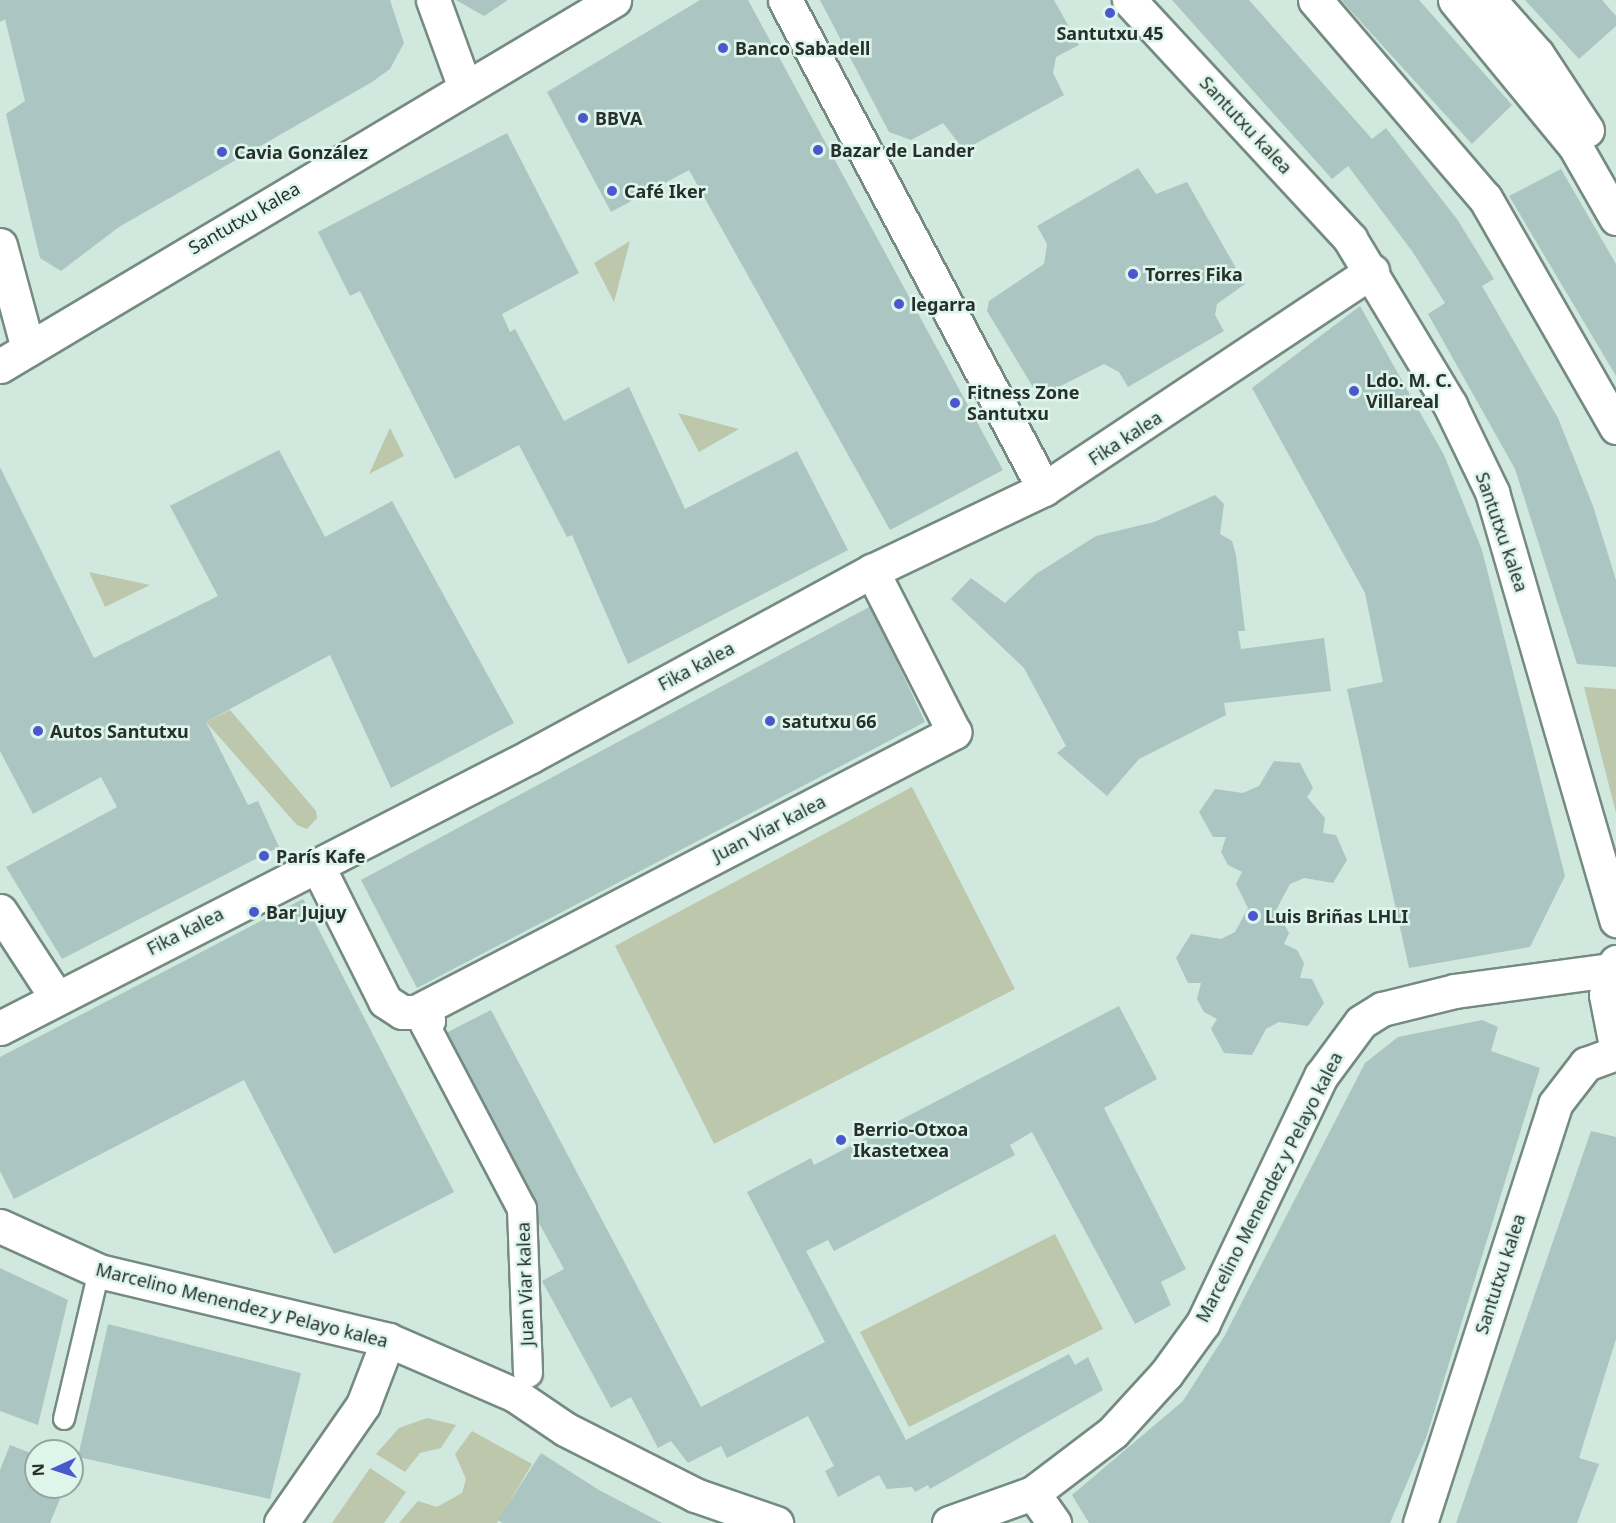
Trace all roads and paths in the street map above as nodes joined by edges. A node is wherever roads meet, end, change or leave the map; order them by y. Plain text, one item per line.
1 (433, 0) edge
2 (614, 0) edge
3 (785, 0) edge
4 (1129, 0) edge
5 (1316, 0) edge
6 (1455, 0) edge
7 (1489, 0) edge
8 (465, 88) junction
9 (1616, 178) edge
10 (1616, 218) edge
11 (0, 245) edge
12 (1372, 272) junction
13 (28, 349) junction
14 (0, 366) edge
15 (1616, 427) edge
16 (1044, 489) junction
17 (872, 571) junction
18 (317, 865) junction
19 (0, 911) edge
20 (1616, 920) edge
21 (1613, 966) edge
22 (56, 997) junction
23 (424, 1008) junction
24 (0, 1028) edge
25 (1616, 1046) edge
26 (1616, 1053) edge
27 (0, 1226) edge
28 (99, 1271) junction
29 (388, 1340) junction
30 (528, 1373) dead end
31 (64, 1419) dead end
32 (1033, 1493) junction
33 (281, 1523) edge
34 (776, 1523) edge
35 (949, 1523) edge
36 (1054, 1523) edge
37 (1420, 1523) edge

1 - 8 street
2 - 8 street, Santutxu kalea
3 - 16 street
4 - 12 street, Santutxu kalea
5 - 15 street
6 - 10 street
7 - 9 street
8 - 13 street, Santutxu kalea
11 - 13 street
12 - 16 street, Fika kalea
12 - 20 street, Santutxu kalea
13 - 14 street, Santutxu kalea
16 - 17 street, Fika kalea
17 - 18 street, Fika kalea
17 - 23 street, Juan Viar kalea
18 - 22 street, Fika kalea
18 - 23 street, Juan Viar kalea
19 - 22 street
21 - 25 street
21 - 32 street, Marcelino Menendez y Pelayo kalea
22 - 24 street, Fika kalea
23 - 30 street, Juan Viar kalea
26 - 37 street, Santutxu kalea
27 - 28 street, Marcelino Menendez y Pelayo kalea
28 - 29 street, Marcelino Menendez y Pelayo kalea
28 - 31 lane
29 - 33 street
29 - 34 street, Marcelino Menendez y Pelayo kalea
32 - 35 street, Marcelino Menendez y Pelayo kalea
32 - 36 street

